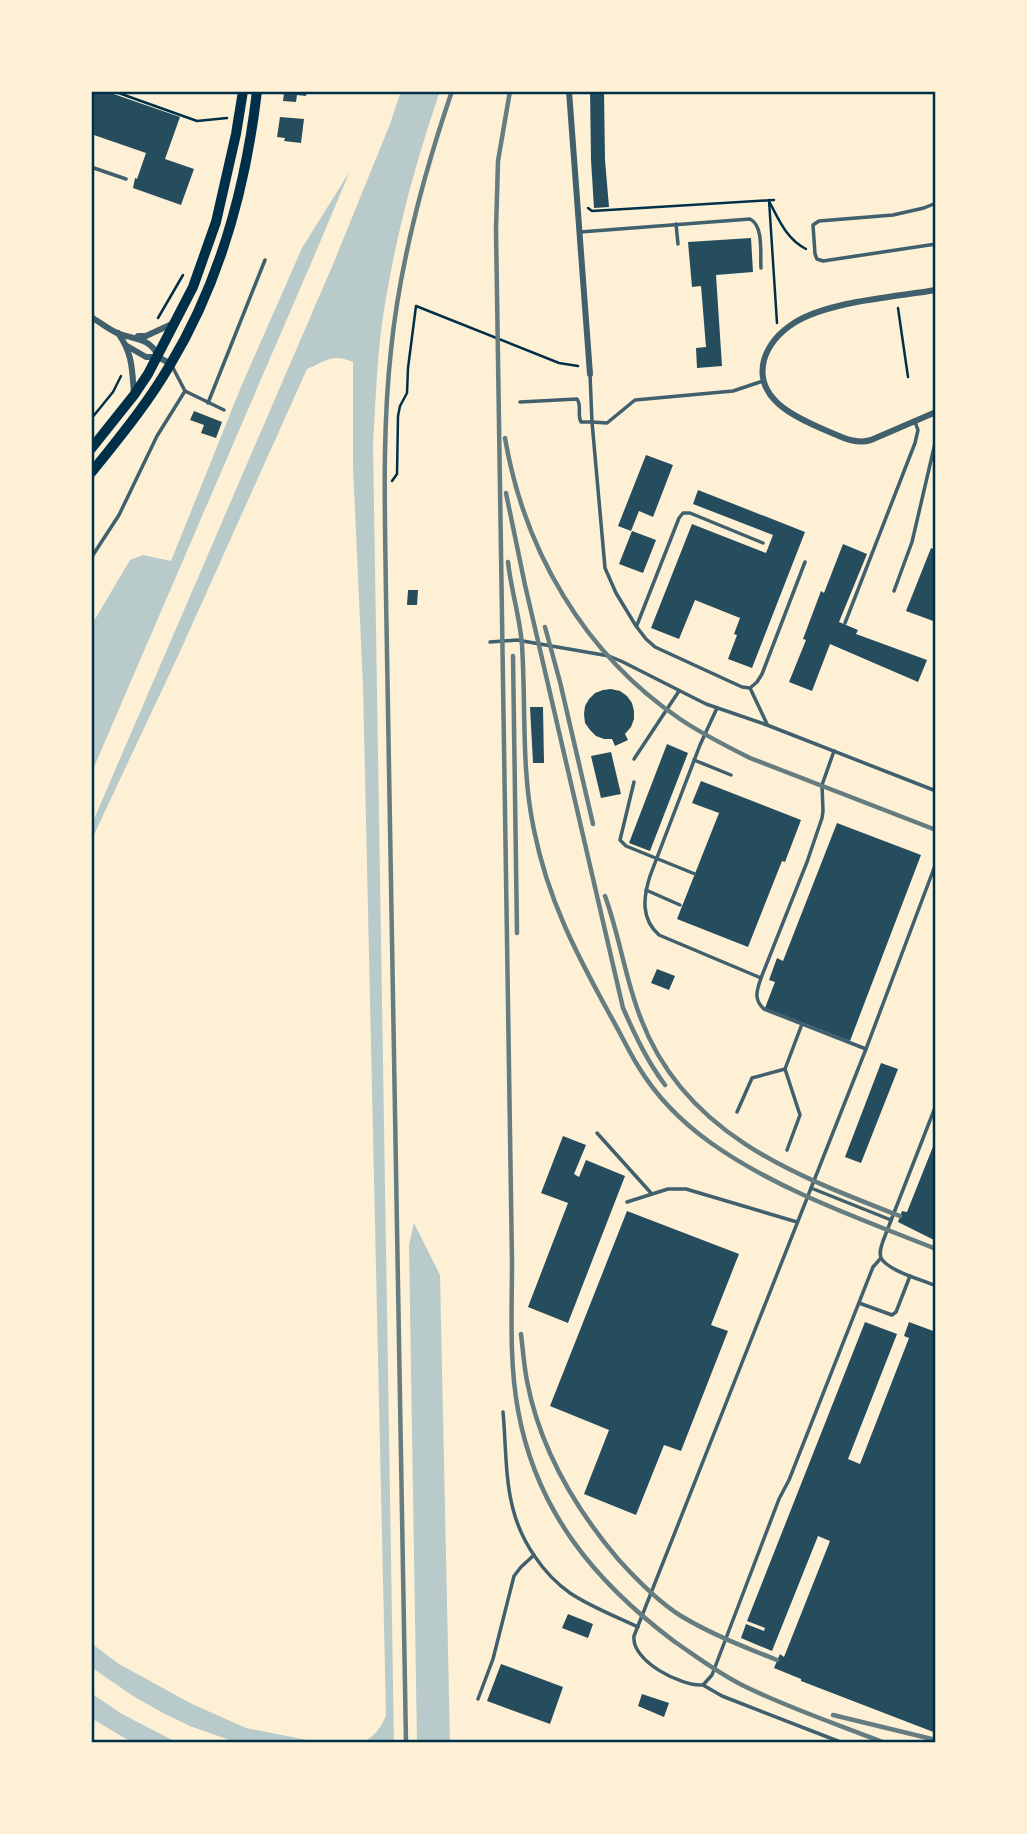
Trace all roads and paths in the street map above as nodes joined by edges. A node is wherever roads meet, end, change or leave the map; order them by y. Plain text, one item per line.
1 (113, 91) edge
2 (243, 91) edge
3 (257, 91) edge
4 (569, 91) edge
5 (227, 118) dead end
6 (91, 167) edge
7 (126, 179) dead end
8 (769, 200) junction
9 (774, 200) dead end
10 (578, 201) junction
11 (936, 203) edge
12 (676, 224) junction
13 (580, 232) junction
14 (678, 244) dead end
15 (936, 244) edge
16 (815, 250) junction
17 (265, 260) dead end
18 (761, 268) dead end
19 (184, 273) dead end
20 (936, 290) edge
21 (898, 308) dead end
22 (91, 317) edge
23 (176, 323) junction
24 (118, 333) junction
25 (778, 335) junction
26 (146, 336) junction
27 (133, 337) junction
28 (127, 346) junction
29 (158, 357) junction
30 (131, 358) junction
31 (171, 364) junction
32 (590, 371) junction
33 (908, 377) dead end
34 (763, 381) junction
35 (185, 391) junction
36 (134, 395) junction
37 (520, 402) dead end
38 (208, 403) junction
39 (224, 410) dead end
40 (935, 413) edge
41 (91, 419) edge
42 (914, 421) junction
43 (592, 422) junction
44 (936, 439) edge
45 (91, 449) edge
46 (91, 473) edge
47 (392, 481) dead end
48 (763, 543) dead end
49 (91, 558) edge
50 (805, 562) dead end
51 (894, 590) dead end
52 (845, 623) dead end
53 (636, 626) junction
54 (489, 642) dead end
55 (750, 688) junction
56 (679, 691) junction
57 (717, 708) junction
58 (767, 724) junction
59 (834, 751) junction
60 (634, 759) dead end
61 (694, 761) junction
62 (731, 775) dead end
63 (634, 782) dead end
64 (936, 791) edge
65 (657, 858) junction
66 (936, 863) edge
67 (695, 874) dead end
68 (646, 890) junction
69 (680, 905) dead end
70 (761, 978) junction
71 (802, 1024) junction
72 (866, 1049) junction
73 (785, 1069) junction
74 (936, 1105) edge
75 (737, 1112) dead end
76 (597, 1133) dead end
77 (787, 1150) dead end
78 (811, 1188) junction
79 (651, 1193) junction
80 (627, 1202) dead end
81 (891, 1220) junction
82 (797, 1222) junction
83 (881, 1258) junction
84 (911, 1276) junction
85 (936, 1286) edge
86 (859, 1303) junction
87 (503, 1412) dead end
88 (534, 1555) junction
89 (638, 1627) junction
90 (703, 1685) junction
91 (478, 1699) dead end
92 (843, 1743) edge

1 - 5 path
2 - 23 main road
3 - 31 main road
4 - 10 street
6 - 7 lane
8 - 9 path
8 - 10 path
8 - 16 path
8 - 25 path
10 - 13 street
11 - 16 lane
12 - 13 lane
12 - 14 lane
12 - 18 lane
13 - 32 street
15 - 16 lane
17 - 38 lane
19 - 26 path
20 - 25 street
21 - 33 path
22 - 24 street
23 - 26 street
23 - 29 main road
24 - 27 street
24 - 28 street
25 - 34 street
26 - 27 street
27 - 29 street
28 - 29 street
28 - 30 street
29 - 31 street
29 - 36 main road
30 - 36 street
30 - 41 path
31 - 35 lane
31 - 46 main road
32 - 43 lane
32 - 47 path
34 - 42 street
34 - 43 lane
35 - 38 lane
35 - 49 lane
36 - 45 main road
37 - 43 lane
38 - 39 lane
40 - 42 street
42 - 52 lane
43 - 53 lane
44 - 51 lane
48 - 53 lane
50 - 55 lane
53 - 55 lane
54 - 56 lane
55 - 58 lane
56 - 57 lane
56 - 60 lane
57 - 58 lane
57 - 61 lane
58 - 59 lane
59 - 64 lane
59 - 70 lane
61 - 62 lane
61 - 65 lane
63 - 65 lane
65 - 67 lane
65 - 68 lane
66 - 72 lane
68 - 69 lane
68 - 70 lane
70 - 71 lane
71 - 72 lane
71 - 73 lane
72 - 78 lane
73 - 75 lane
73 - 77 lane
74 - 81 lane
76 - 79 lane
78 - 81 lane
78 - 82 lane
79 - 80 lane
79 - 82 lane
81 - 83 lane
82 - 89 lane
83 - 84 lane
83 - 86 lane
84 - 85 lane
84 - 86 lane
86 - 90 lane
87 - 88 lane
88 - 89 lane
88 - 91 lane
89 - 90 lane
90 - 92 lane

